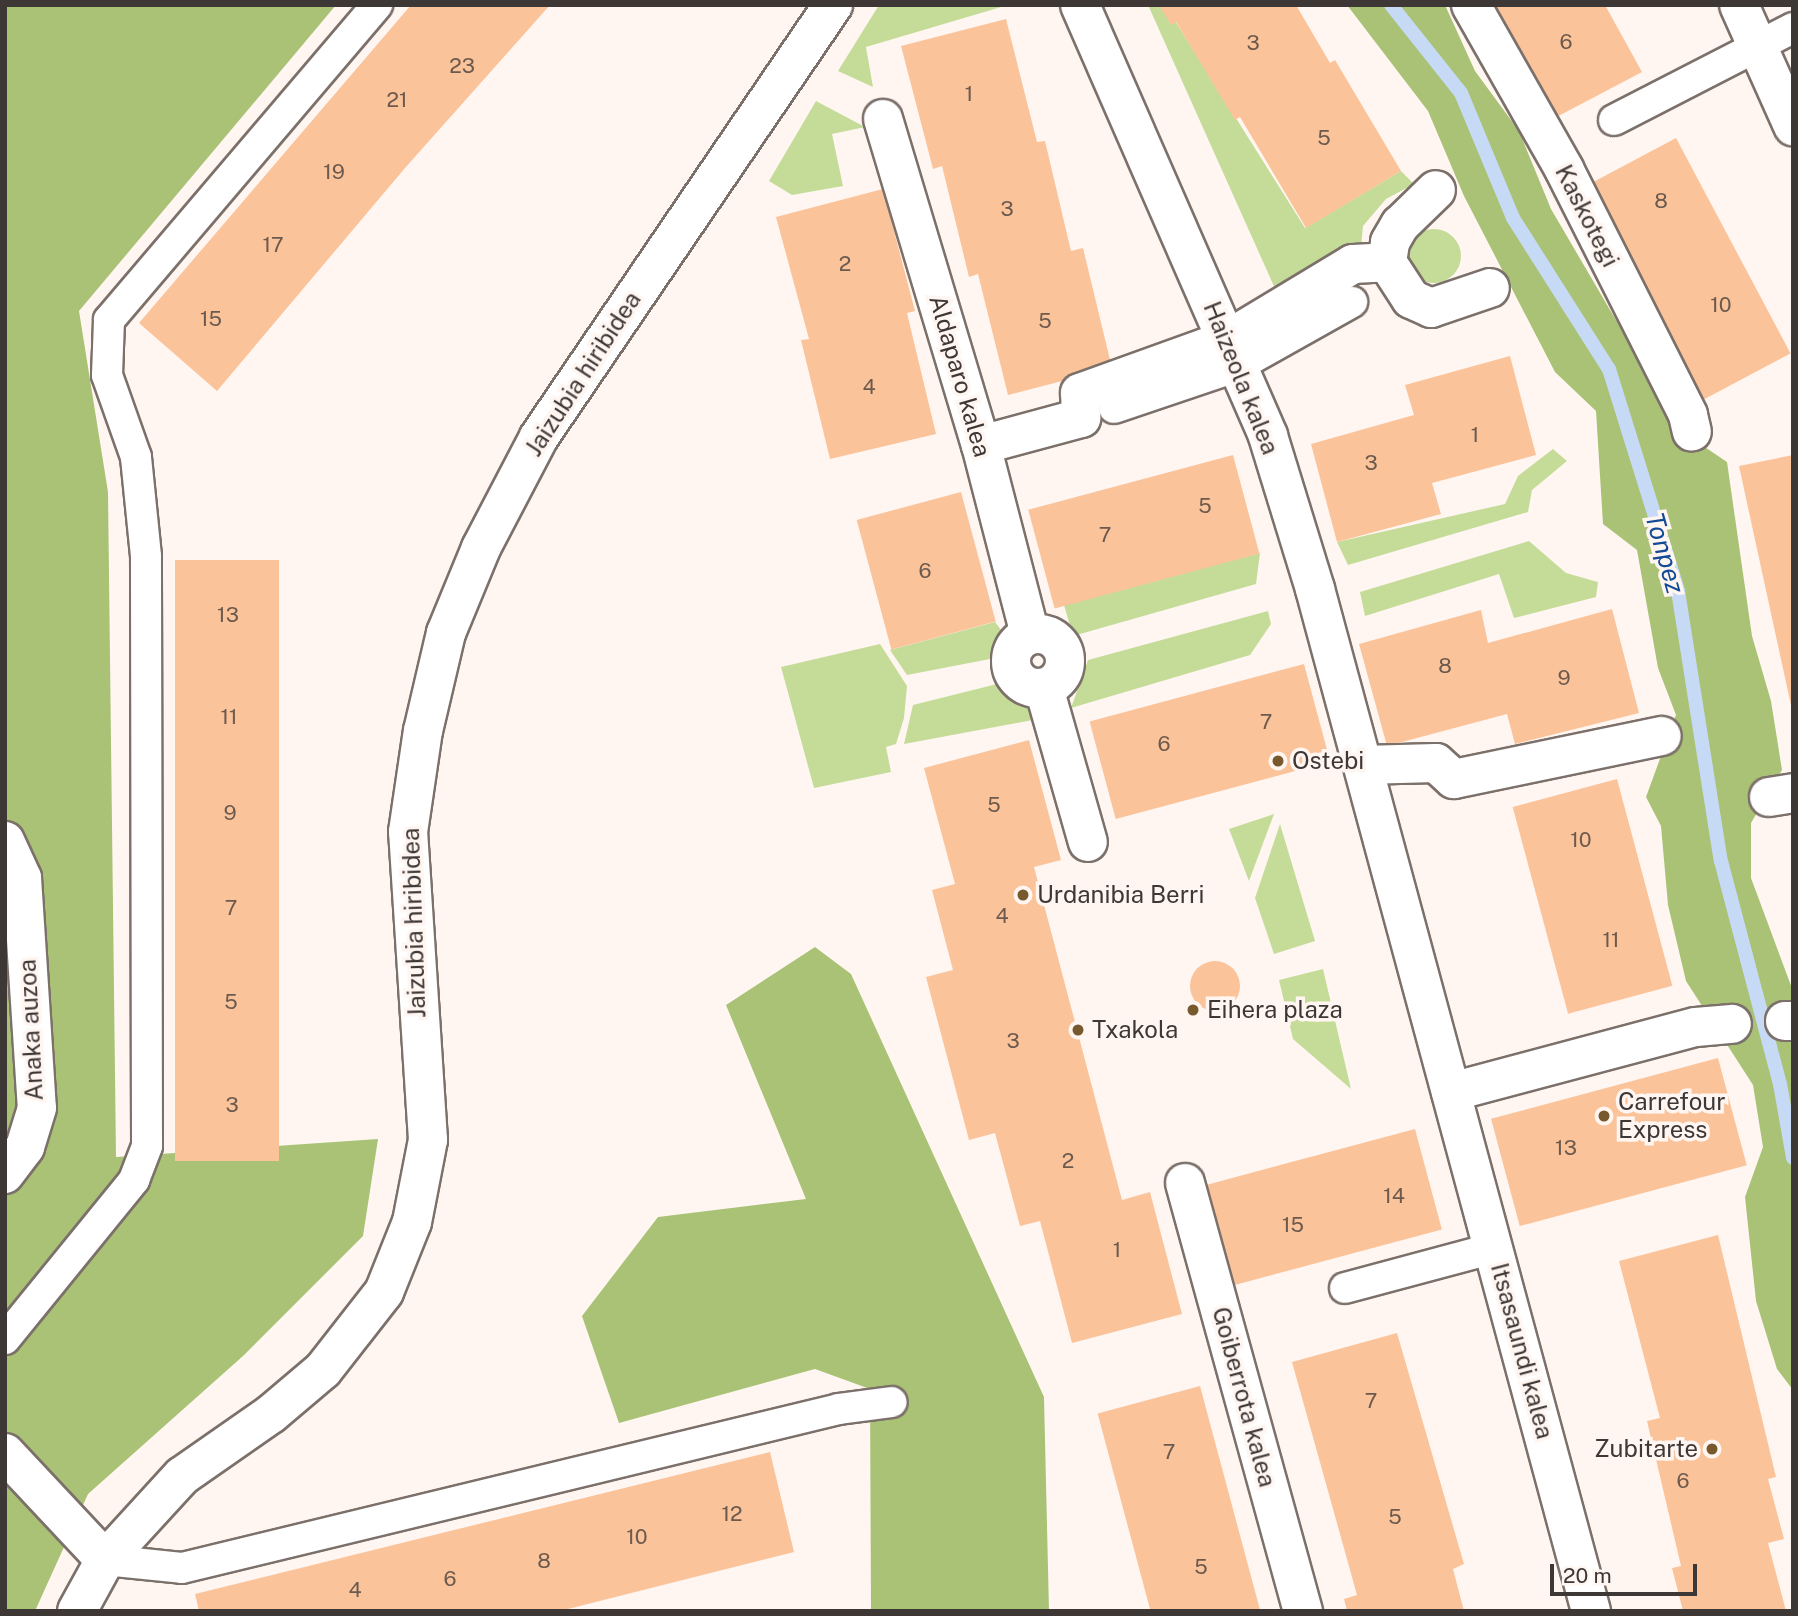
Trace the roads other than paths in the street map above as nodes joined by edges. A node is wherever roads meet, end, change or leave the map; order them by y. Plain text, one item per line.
1 (377, 5) edge
2 (833, 5) edge
3 (1080, 5) edge
4 (1471, 5) edge
5 (1738, 5) edge
6 (1793, 28) edge
7 (1759, 46) junction
8 (883, 119) dead end
9 (1614, 120) dead end
10 (1793, 126) edge
11 (1436, 190) dead end
12 (1387, 262) junction
13 (1490, 288) dead end
14 (1352, 302) dead end
15 (1233, 353) junction
16 (1114, 408) dead end
17 (1692, 432) dead end
18 (981, 445) junction
19 (1662, 736) dead end
20 (1363, 765) junction
21 (5, 841) edge
22 (1088, 842) dead end
23 (1732, 1024) dead end
24 (1451, 1092) junction
25 (5, 1174) edge
26 (1185, 1183) dead end
27 (1494, 1248) junction
28 (1345, 1289) dead end
29 (5, 1339) edge
30 (892, 1402) dead end
31 (5, 1453) edge
32 (105, 1560) junction
33 (77, 1611) edge
34 (1303, 1611) edge
35 (1591, 1611) edge

1 - 29 lane
2 - 32 street, Jaizubia hiribidea
3 - 15 street, Haizeola kalea
4 - 17 street, Kaskotegi
5 - 7 street
6 - 7 lane
7 - 9 lane
7 - 10 street
8 - 18 street, Aldaparo kalea
11 - 12 street
12 - 13 street
12 - 15 street
14 - 15 lane
15 - 16 lane
15 - 18 street
15 - 20 street, Haizeola kalea
18 - 22 street, Aldaparo kalea
19 - 20 street
20 - 24 street
21 - 25 street, Anaka auzoa
23 - 24 street
24 - 27 street, Itsasaundi kalea
26 - 34 street, Goiberrota kalea
27 - 28 lane
27 - 35 street, Itsasaundi kalea
30 - 32 lane
31 - 32 street
32 - 33 street, Jaizubia hiribidea

